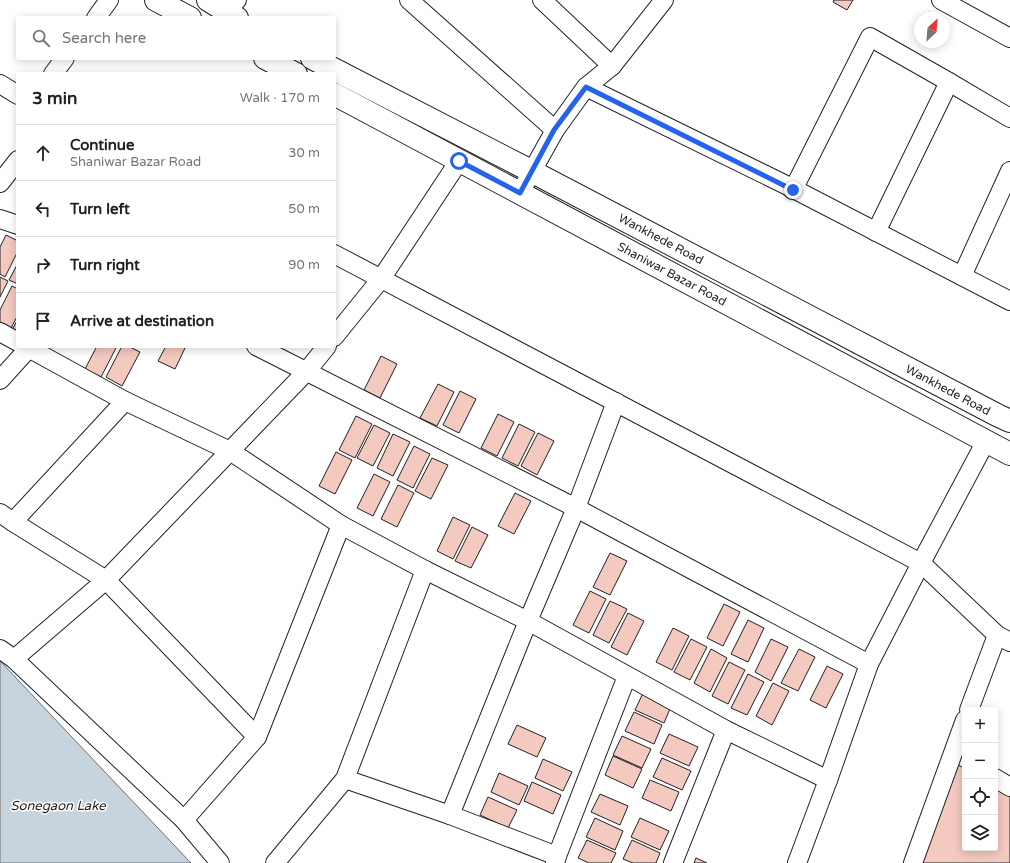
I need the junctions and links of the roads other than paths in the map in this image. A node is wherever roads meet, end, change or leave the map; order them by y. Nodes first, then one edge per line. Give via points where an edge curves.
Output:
1 (109, 0) edge
2 (156, 0) edge
3 (208, 0) edge
4 (409, 0) edge
5 (542, 0) edge
6 (664, 0) edge
7 (941, 0) edge
8 (234, 10) edge
9 (97, 16) edge
10 (186, 16) edge
11 (1010, 38) edge
12 (64, 60) edge
13 (270, 60) edge
14 (316, 60) edge
15 (612, 66) junction
16 (54, 72) edge
17 (292, 72) edge
18 (949, 82) junction
19 (0, 84) edge
20 (586, 87) junction
21 (16, 94) edge
22 (336, 95) edge
23 (1010, 118) edge
24 (554, 130) junction
25 (459, 161) junction
26 (16, 163) edge
27 (531, 171) junction
28 (1010, 171) edge
29 (0, 183) edge
30 (793, 190) junction
31 (520, 193) junction
32 (0, 219) edge
33 (16, 224) edge
34 (876, 232) junction
35 (336, 255) edge
36 (962, 276) junction
37 (381, 279) junction
38 (1010, 301) edge
39 (0, 332) edge
40 (336, 335) edge
41 (16, 341) edge
42 (23, 348) edge
43 (28, 348) edge
44 (260, 348) edge
45 (325, 348) edge
46 (306, 372) junction
47 (0, 380) edge
48 (125, 401) junction
49 (616, 402) junction
50 (1010, 421) edge
51 (986, 441) junction
52 (230, 451) junction
53 (1010, 454) edge
54 (576, 508) junction
55 (6, 518) edge
56 (341, 525) junction
57 (921, 563) junction
58 (425, 570) junction
59 (106, 580) junction
60 (528, 621) junction
61 (1003, 638) edge
62 (7, 654) edge
63 (869, 664) junction
64 (627, 676) junction
65 (970, 707) edge
66 (726, 730) junction
67 (257, 737) junction
68 (962, 739) edge
69 (959, 758) edge
70 (345, 779) junction
71 (997, 779) edge
72 (828, 780) junction
73 (1010, 787) edge
74 (450, 815) junction
75 (184, 820) junction
76 (556, 859) edge
77 (220, 863) edge
78 (275, 863) edge
79 (673, 863) edge
80 (797, 863) edge
81 (913, 863) edge

1 - 9 street
2 - 10 main road
3 - 8 main road
4 - 24 street
5 - 15 street
6 - 15 street
7 - 11 street
12 - 16 street
13 - 17 main road
14 - 27 main road, Wankhede Road
15 - 20 street
18 - 23 street
18 - 30 street via 870,37
18 - 34 street
19 - 21 street
20 - 24 street
20 - 30 street
22 - 25 main road, Shaniwar Bazar Road
24 - 27 street
25 - 31 main road, Shaniwar Bazar Road
25 - 37 street
26 - 29 street
27 - 31 street
27 - 50 main road, Wankhede Road
28 - 36 street
30 - 34 street
31 - 51 main road, Shaniwar Bazar Road
32 - 33 street
34 - 36 street
35 - 37 street
36 - 38 street
37 - 40 street
37 - 49 street
39 - 41 street
42 - 47 street
43 - 48 street
44 - 46 street
45 - 46 street
46 - 52 street
46 - 54 street
48 - 52 street
48 - 55 street
49 - 54 street
49 - 57 street
51 - 53 main road, Shaniwar Bazar Road
51 - 57 street
52 - 56 street
52 - 59 street
54 - 60 street
54 - 63 street
55 - 59 street
56 - 58 street
56 - 67 street
57 - 61 street
57 - 63 street
58 - 60 street
58 - 70 street
59 - 62 street
59 - 67 street
60 - 64 street
60 - 74 street
61 - 65 street
62 - 75 street
63 - 72 street
64 - 66 street
64 - 76 street
66 - 72 street
66 - 79 street
67 - 75 street
68 - 69 street
69 - 81 street
70 - 74 street
70 - 78 street
71 - 73 street
72 - 80 street
74 - 76 street
75 - 77 street

